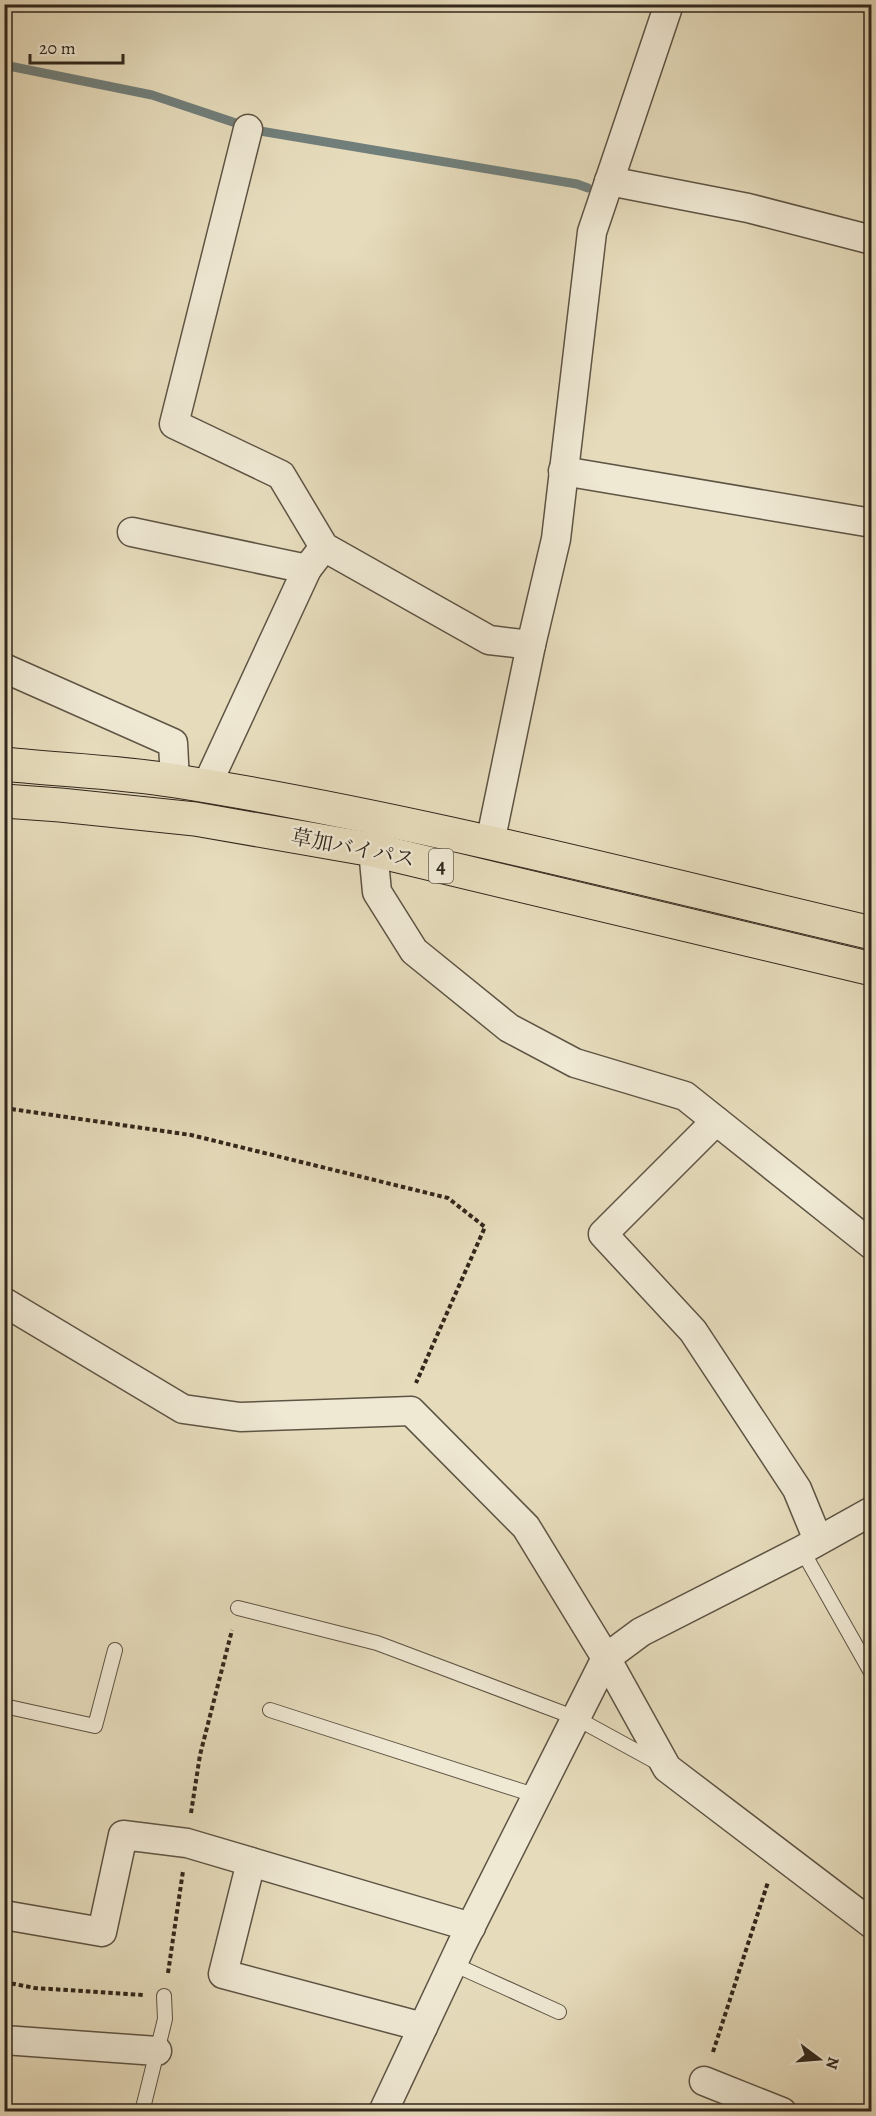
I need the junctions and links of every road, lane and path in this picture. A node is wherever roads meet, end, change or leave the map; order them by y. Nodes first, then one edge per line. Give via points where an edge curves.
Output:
1 (669, 4) edge
2 (248, 129) dead end
3 (609, 181) junction
4 (872, 240) edge
5 (563, 471) junction
6 (872, 523) edge
7 (132, 531) dead end
8 (316, 558) junction
9 (531, 645) junction
10 (4, 668) edge
11 (4, 765) edge
12 (190, 784) junction
13 (4, 801) edge
14 (490, 843) junction
15 (373, 850) junction
16 (872, 933) edge
17 (872, 969) edge
18 (4, 1108) edge
19 (716, 1121) junction
20 (872, 1245) edge
21 (4, 1302) edge
22 (403, 1411) junction
23 (872, 1511) edge
24 (810, 1545) junction
25 (238, 1608) dead end
26 (115, 1650) dead end
27 (606, 1658) junction
28 (872, 1674) edge
29 (4, 1706) edge
30 (270, 1710) dead end
31 (576, 1718) junction
32 (667, 1768) junction
33 (537, 1796) junction
34 (777, 1853) junction
35 (251, 1862) junction
36 (4, 1915) edge
37 (872, 1924) edge
38 (471, 1927) junction
39 (453, 1964) junction
40 (164, 1996) dead end
41 (559, 2012) dead end
42 (423, 2027) junction
43 (5, 2046) edge
44 (157, 2051) junction
45 (704, 2081) joint
46 (142, 2112) edge
47 (383, 2112) edge
48 (782, 2112) edge

1 - 3 street
2 - 8 street via 174,424 281,476
3 - 4 street via 748,208
3 - 5 street via 592,232
5 - 6 street
5 - 9 street via 556,539
7 - 8 street
8 - 9 street via 489,640
8 - 12 street
9 - 14 street
10 - 12 street via 173,743
11 - 12 highway, 草加バイパス / 4
12 - 14 highway, 草加バイパス / 4
13 - 15 highway, 草加バイパス / 4 via 195,819
14 - 16 highway, 草加バイパス / 4
15 - 17 highway, 草加バイパス / 4
15 - 19 street via 377,892 414,951 509,1029 575,1063 685,1096
18 - 22 path via 191,1135 448,1198 484,1227
19 - 20 street
19 - 24 street via 603,1234 693,1331 797,1489
21 - 22 street via 183,1409 240,1417
22 - 27 street via 411,1411 526,1527
23 - 24 street
24 - 27 street via 641,1632
24 - 28 lane
25 - 31 lane via 377,1643
26 - 29 lane via 95,1726
27 - 31 street
27 - 32 street
30 - 33 lane
31 - 32 lane
31 - 33 street
32 - 34 street
33 - 38 street
34 - 37 street
34 - 45 path
35 - 36 street via 187,1843 123,1835 102,1932
35 - 38 street
35 - 42 street via 223,1974
38 - 39 street
39 - 41 lane
39 - 42 street
40 - 44 lane via 165,2019
42 - 47 street
43 - 44 street
44 - 46 lane
45 - 48 street

